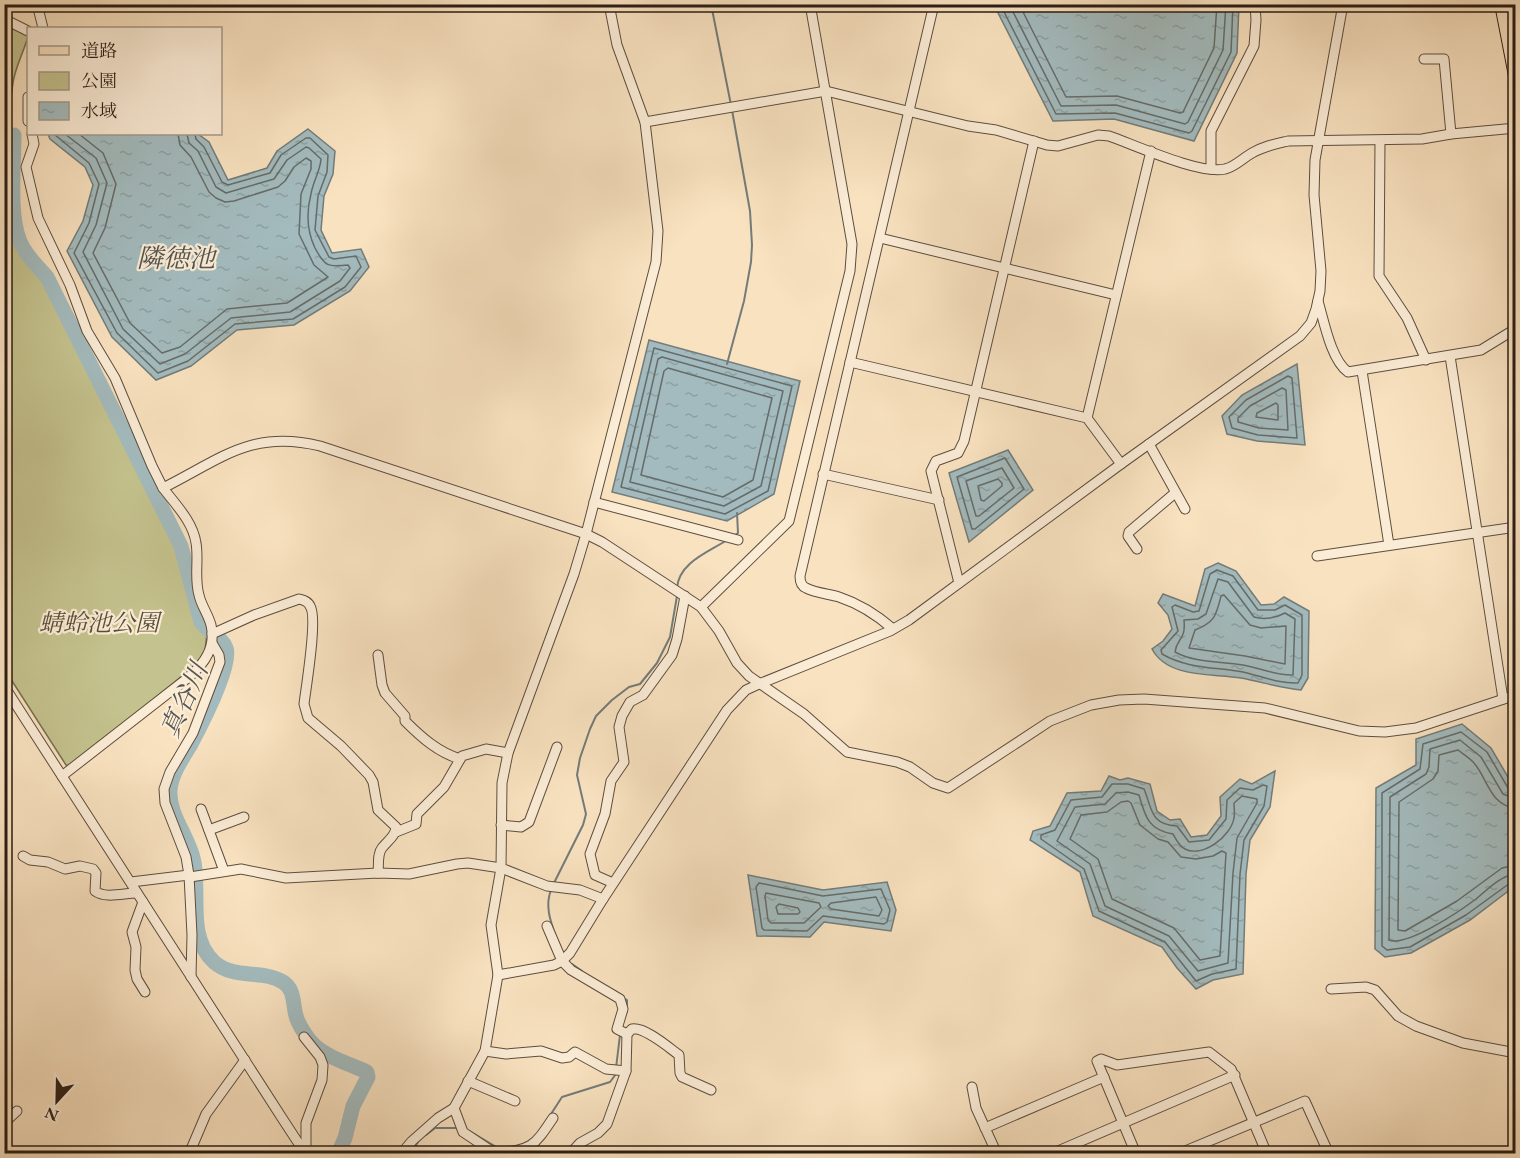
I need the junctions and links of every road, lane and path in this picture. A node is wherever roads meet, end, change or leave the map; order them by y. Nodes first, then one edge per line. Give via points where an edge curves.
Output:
1 (40, 4) edge
2 (609, 4) edge
3 (810, 4) edge
4 (934, 4) edge
5 (1255, 4) edge
6 (1343, 4) edge
7 (1501, 4) edge
8 (4, 19) edge
9 (43, 27) edge
10 (27, 30) edge
11 (1424, 59) dead end
12 (1515, 81) edge
13 (826, 91) junction
14 (910, 112) junction
15 (645, 122) junction
16 (1515, 128) edge
17 (1451, 134) junction
18 (32, 135) edge
19 (1034, 141) junction
20 (1318, 141) junction
21 (1380, 141) junction
22 (1151, 151) junction
23 (1211, 169) junction
24 (880, 238) junction
25 (1005, 268) junction
26 (1116, 295) junction
27 (1318, 301) junction
28 (1515, 332) edge
29 (1450, 356) junction
30 (1426, 360) junction
31 (850, 362) junction
32 (1362, 370) junction
33 (975, 393) junction
34 (1087, 418) junction
35 (1149, 444) junction
36 (1121, 464) junction
37 (823, 474) junction
38 (163, 488) junction
39 (1175, 493) junction
40 (939, 500) junction
41 (594, 502) junction
42 (1185, 509) dead end
43 (1515, 527) edge
44 (1476, 532) junction
45 (586, 534) junction
46 (738, 540) dead end
47 (1389, 545) junction
48 (1137, 549) dead end
49 (1317, 556) dead end
50 (959, 583) junction
51 (686, 596) junction
52 (701, 607) junction
53 (893, 629) junction
54 (212, 639) junction
55 (378, 655) dead end
56 (759, 684) junction
57 (4, 686) edge
58 (1515, 695) edge
59 (1503, 699) junction
60 (557, 747) dead end
61 (508, 753) junction
62 (460, 759) junction
63 (62, 776) junction
64 (201, 809) dead end
65 (244, 816) dead end
66 (501, 825) junction
67 (209, 830) junction
68 (396, 832) junction
69 (23, 856) dead end
70 (501, 868) junction
71 (224, 871) junction
72 (378, 873) junction
73 (190, 876) junction
74 (131, 882) junction
75 (613, 883) junction
76 (137, 893) junction
77 (603, 899) junction
78 (143, 902) junction
79 (547, 926) dead end
80 (562, 961) junction
81 (498, 975) junction
82 (191, 977) junction
83 (1331, 989) dead end
84 (145, 992) dead end
85 (627, 1034) junction
86 (304, 1037) dead end
87 (485, 1050) junction
88 (1515, 1053) edge
89 (245, 1060) junction
90 (626, 1071) junction
91 (1235, 1075) junction
92 (1104, 1077) junction
93 (468, 1081) junction
94 (972, 1088) dead end
95 (711, 1090) dead end
96 (515, 1101) dead end
97 (454, 1108) junction
98 (17, 1111) dead end
99 (553, 1118) dead end
100 (1253, 1121) junction
101 (4, 1123) edge
102 (1123, 1123) junction
103 (985, 1128) junction
104 (307, 1152) edge
105 (496, 1153) edge
106 (189, 1154) edge
107 (401, 1154) edge
108 (570, 1154) edge
109 (997, 1154) edge
110 (1051, 1154) edge
111 (1136, 1154) edge
112 (1178, 1154) edge
113 (1267, 1154) edge
114 (1329, 1154) edge

1 - 9 street
2 - 15 street via 617,45
3 - 13 street
4 - 14 street
5 - 23 street via 1254,46 1211,131
6 - 20 street
7 - 12 main road
8 - 10 street
11 - 17 street via 1444,58
13 - 14 street
13 - 15 street
13 - 52 street via 853,256 839,316 789,521
14 - 19 street
14 - 24 street
15 - 41 street via 658,245 656,262
16 - 17 street
17 - 21 street
18 - 38 street via 26,166 38,218 87,332 115,378
19 - 22 street via 1058,146 1109,136
19 - 25 street
20 - 21 street
20 - 23 street via 1268,145 1233,166
20 - 27 street via 1314,195 1320,271
21 - 30 street via 1379,276 1407,318
22 - 23 street
22 - 26 street
24 - 25 street
24 - 31 street
25 - 26 street
25 - 33 street
26 - 34 street
27 - 32 street via 1343,368 1348,372
27 - 35 street via 1311,323 1300,336
28 - 29 street via 1481,351
29 - 30 street
29 - 44 street
30 - 32 street
31 - 33 street
31 - 37 street
32 - 47 street
33 - 34 street
33 - 40 street via 961,449 936,461 932,471
34 - 36 street
35 - 36 street
35 - 39 street
36 - 50 street
37 - 40 street
37 - 53 street via 800,581 806,588 861,606
38 - 45 street via 238,448 284,440 305,442
38 - 54 street via 184,516 196,543 198,593
39 - 42 street
39 - 48 street via 1129,532
40 - 50 street
41 - 45 street
41 - 46 street
43 - 44 street
44 - 47 street
44 - 59 street
45 - 51 street
45 - 61 street
47 - 49 street
50 - 53 street
51 - 52 street
51 - 75 street via 672,655 643,695 630,702 619,727 624,762 611,780 605,814 590,854 596,875
52 - 56 street via 737,663
53 - 56 street
54 - 63 street via 208,657 201,666
54 - 68 street via 254,615 298,599 310,605 313,628 305,711 369,775 378,810 396,827
54 - 73 street via 220,662 193,733 164,789
55 - 62 street via 385,693 405,721 436,748
56 - 59 street via 804,714 847,752 897,762 948,788 1050,721 1091,705 1119,700 1265,708 1359,731 1385,732 1416,728
56 - 75 street via 746,690 727,710
57 - 63 street
58 - 59 street
60 - 66 street via 529,822 521,827
61 - 62 street via 486,749
61 - 66 street via 502,783
62 - 68 street via 444,787 417,814 416,824
63 - 74 street
64 - 67 street
65 - 67 street
66 - 70 street
67 - 71 street
68 - 72 street via 379,854
69 - 76 street via 65,869 88,866 96,873 95,891 99,894
70 - 72 street via 468,863 410,874
70 - 77 street via 547,886 580,890
70 - 81 street via 491,925
71 - 72 street via 241,868 285,878
71 - 73 street
73 - 74 street
73 - 82 street
74 - 76 street
75 - 77 street
76 - 78 street
77 - 80 street
78 - 82 street
78 - 84 street via 132,932 135,970
79 - 80 street
80 - 81 street
80 - 85 street via 620,999 623,1010 617,1029
81 - 87 street
82 - 89 street
83 - 88 street via 1375,990 1398,1016 1416,1026 1463,1043
85 - 90 street
85 - 95 street via 637,1028 671,1049 679,1055 682,1077
86 - 104 street via 323,1065 322,1080 306,1123
87 - 90 street via 506,1054 541,1051 562,1058 575,1052 606,1069
87 - 93 street
89 - 104 street
89 - 106 street via 206,1114
90 - 108 street via 607,1124
91 - 92 street via 1209,1052 1117,1065 1101,1059 1096,1061
91 - 100 street
91 - 102 street
92 - 102 street
92 - 103 street
93 - 96 street
93 - 97 street
94 - 103 street
97 - 105 street via 463,1132
97 - 107 street
98 - 101 street
99 - 105 street via 531,1147
100 - 112 street
100 - 113 street
100 - 114 street via 1305,1101
102 - 110 street
102 - 111 street
103 - 109 street

